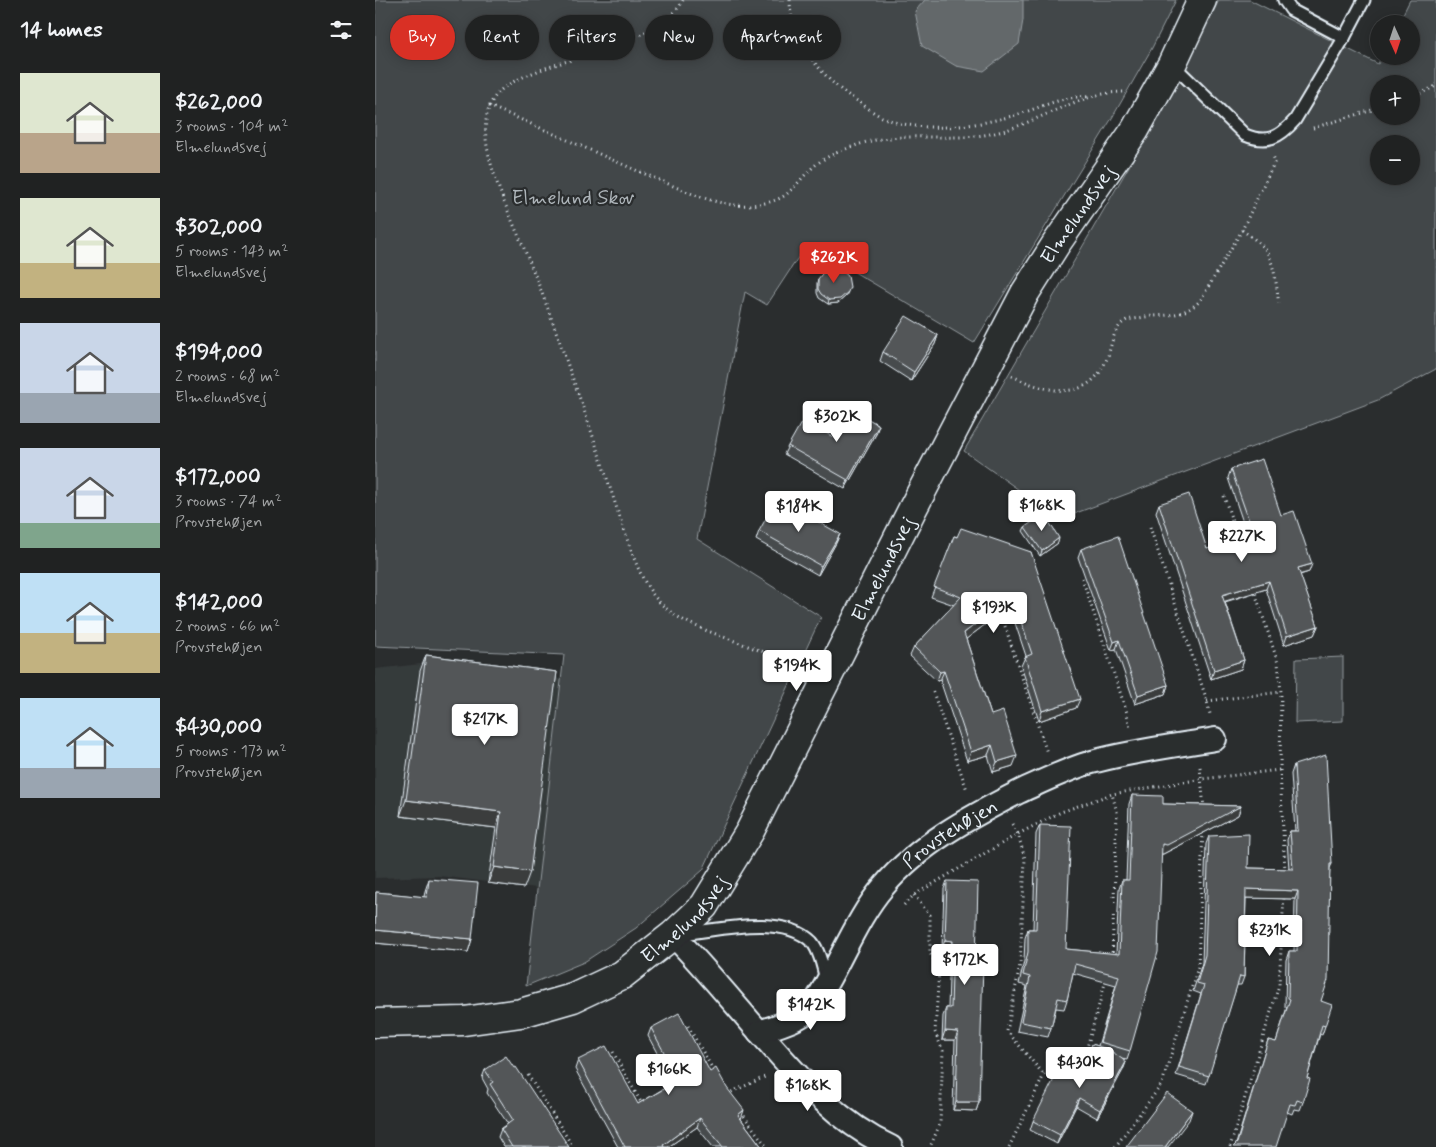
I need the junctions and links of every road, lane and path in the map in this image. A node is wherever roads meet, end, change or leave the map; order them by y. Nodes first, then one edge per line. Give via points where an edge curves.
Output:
1 (683, 0) edge
2 (790, 0) edge
3 (1202, 0) edge
4 (1284, 0) edge
5 (1364, 0) edge
6 (1345, 38) junction
7 (1172, 64) junction
8 (1436, 86) edge
9 (1157, 92) junction
10 (1420, 94) edge
11 (1089, 97) junction
12 (489, 106) junction
13 (1370, 111) edge
14 (1310, 128) dead end
15 (1269, 139) junction
16 (1243, 230) junction
17 (1279, 306) dead end
18 (986, 364) junction
19 (1224, 496) dead end
20 (1150, 527) dead end
21 (1242, 551) edge
22 (1082, 578) dead end
23 (1254, 588) edge
24 (1005, 626) dead end
25 (826, 683) junction
26 (933, 692) dead end
27 (1281, 692) junction
28 (1207, 701) junction
29 (1206, 740) junction
30 (1134, 752) junction
31 (1280, 770) junction
32 (1055, 775) junction
33 (1202, 780) junction
34 (1112, 794) junction
35 (990, 807) junction
36 (1204, 813) edge
37 (1203, 822) edge
38 (1018, 834) junction
39 (1284, 876) edge
40 (1284, 886) edge
41 (914, 894) junction
42 (901, 908) dead end
43 (673, 936) junction
44 (1111, 963) edge
45 (1109, 972) edge
46 (827, 983) junction
47 (375, 1023) edge
48 (688, 1026) edge
49 (759, 1032) junction
50 (613, 1052) dead end
51 (786, 1063) junction
52 (529, 1075) dead end
53 (1044, 1076) junction
54 (717, 1077) edge
55 (727, 1093) junction
56 (719, 1097) edge
57 (733, 1101) edge
58 (739, 1109) edge
59 (645, 1112) edge
60 (573, 1147) edge
61 (767, 1147) edge
62 (891, 1147) edge
63 (930, 1147) edge
64 (1009, 1147) edge
65 (1115, 1147) edge
66 (1230, 1147) edge

1 - 12 path via 668,19 650,30 509,83 496,94
2 - 11 path via 797,35 817,67 839,90 881,117 923,126 969,126 1075,96
3 - 7 street, Elmelundsvej
4 - 6 lane via 1291,10
5 - 6 lane
6 - 15 lane via 1295,120 1286,131
7 - 9 street, Elmelundsvej
7 - 15 lane via 1245,135
8 - 10 path
9 - 11 path via 1116,92
9 - 18 street, Elmelundsvej via 1025,293
11 - 12 path via 1010,129 984,135 915,137 863,143 819,162 788,193 775,200 751,205 734,205 692,194
12 - 25 path via 485,131 493,171 559,338 639,570 653,594 664,607 688,624 796,664
13 - 14 path
15 - 16 path via 1275,162
16 - 17 path via 1266,250 1275,275
16 - 18 path via 1200,302 1189,311 1169,316 1127,320 1118,328 1096,379 1082,388 1063,391 1043,388
18 - 25 street, Elmelundsvej
19 - 21 path
20 - 28 path
22 - 30 path via 1127,713
23 - 27 path via 1278,663
24 - 32 path
25 - 43 street, Elmelundsvej via 750,830 704,906
26 - 35 path via 967,791
27 - 28 path
27 - 31 path
28 - 29 path
29 - 30 street, Provstehøjen
29 - 33 path
30 - 32 street, Provstehøjen
31 - 33 path
31 - 39 path
32 - 35 street, Provstehøjen
33 - 34 path
33 - 36 path
34 - 38 path via 1061,812
34 - 44 path via 1117,812
35 - 38 path
35 - 46 street, Provstehøjen via 911,857 883,887
37 - 65 path via 1198,967 1163,1084
38 - 41 path
38 - 53 path via 1025,859 1020,965 1007,1031
40 - 66 path via 1279,985
41 - 42 path
41 - 63 path via 929,915 930,953 939,970 935,1032 943,1051 940,1124
43 - 46 lane via 760,926 791,929 812,943
43 - 47 street, Elmelundsvej via 622,975 573,998 521,1013 464,1021
43 - 49 street
45 - 53 path via 1086,1051
46 - 49 street, Provstehøjen via 809,1010 791,1021
48 - 54 path
49 - 51 street
50 - 59 path
51 - 55 path via 762,1079
51 - 62 street via 837,1113 871,1138
52 - 60 path
53 - 64 path
55 - 56 path
55 - 57 path
58 - 61 path

